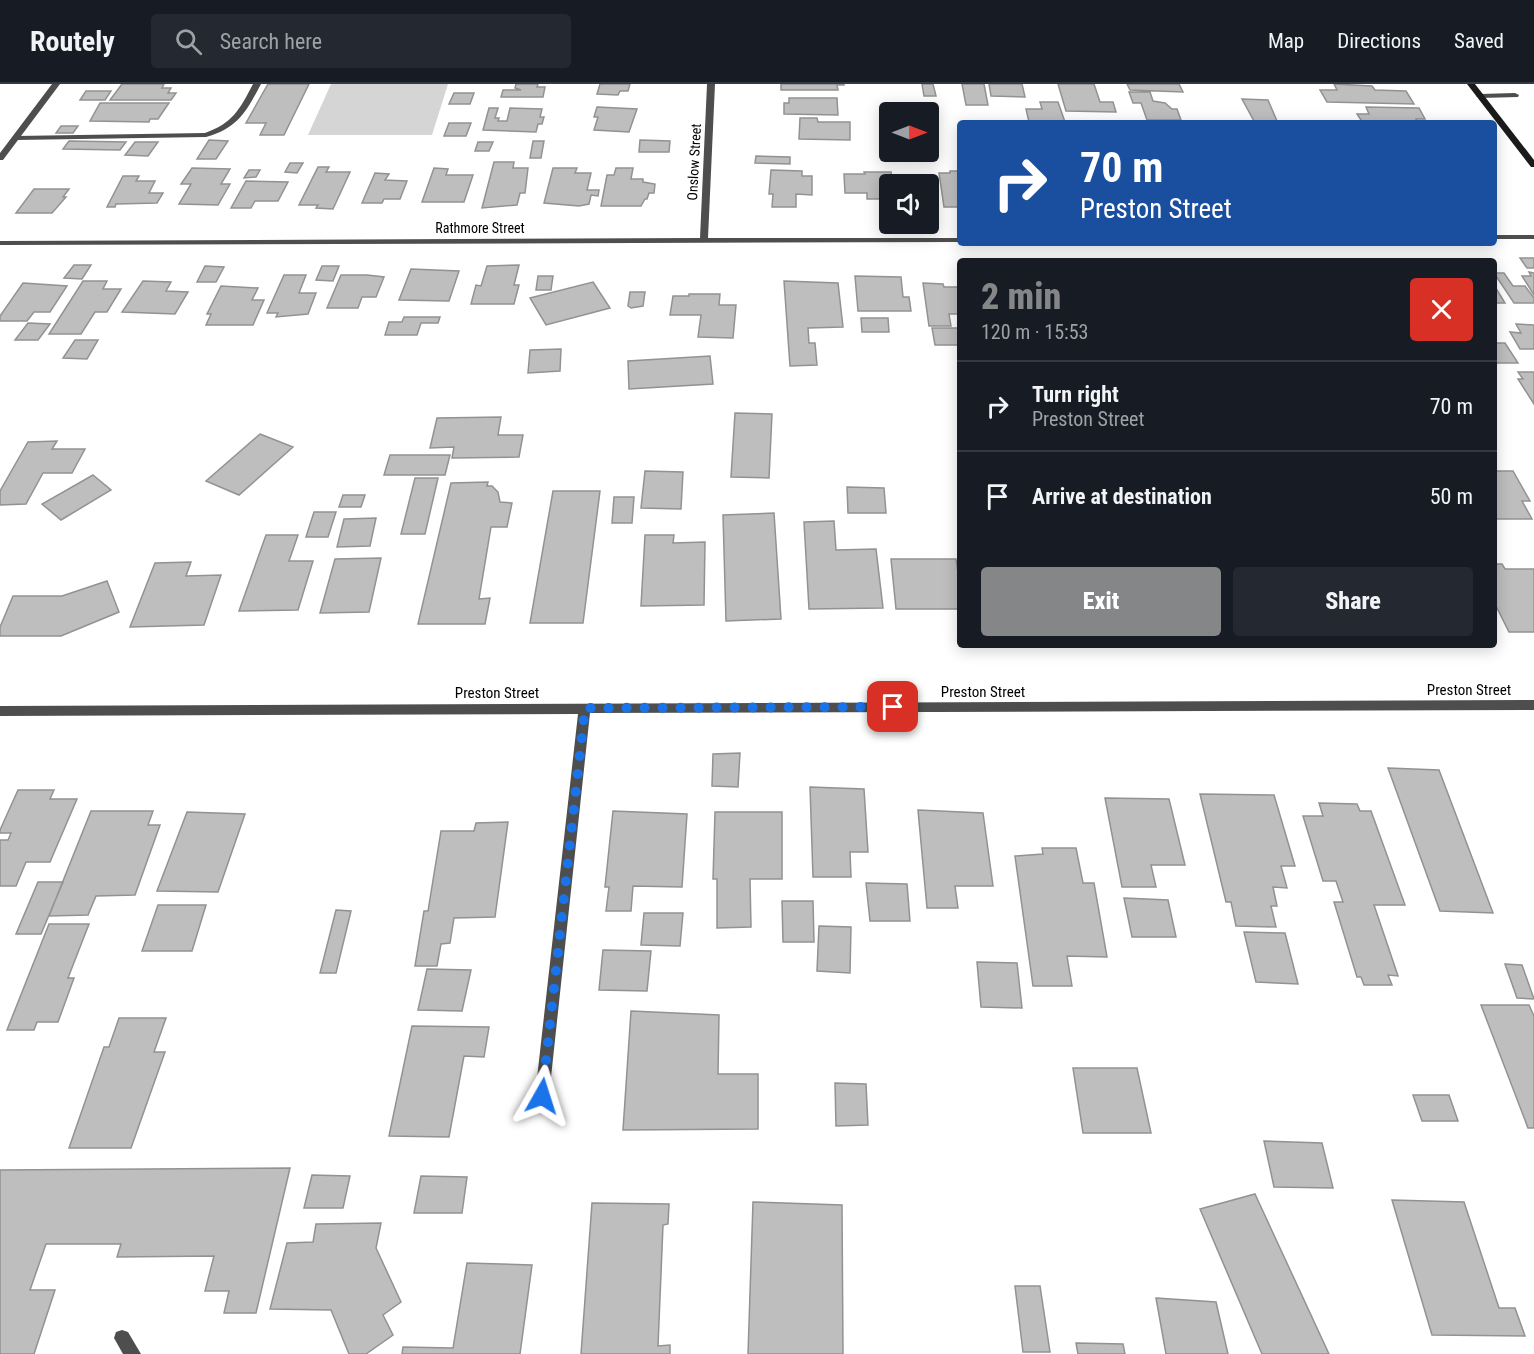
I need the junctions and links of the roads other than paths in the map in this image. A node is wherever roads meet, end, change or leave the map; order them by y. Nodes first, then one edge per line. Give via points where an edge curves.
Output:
1 (56, 84) edge
2 (257, 84) edge
3 (711, 84) edge
4 (1471, 84) edge
5 (1515, 95) dead end
6 (1480, 96) junction
7 (16, 138) junction
8 (1530, 155) edge
9 (0, 158) edge
10 (1534, 165) edge
11 (1497, 237) edge
12 (1534, 237) edge
13 (957, 240) edge
14 (704, 241) junction
15 (0, 243) edge
16 (1534, 705) edge
17 (585, 708) junction
18 (0, 711) edge
19 (542, 1096) dead end
20 (122, 1338) dead end
21 (134, 1354) edge

1 - 7 street
2 - 7 street via 238,119 206,135
3 - 14 street, Onslow Street
4 - 6 main road
5 - 6 street
6 - 8 main road
7 - 9 street
8 - 10 main road
11 - 12 street
13 - 14 street, Rathmore Street
14 - 15 street, Rathmore Street
16 - 17 street, Preston Street
17 - 18 street, Preston Street
17 - 19 street
20 - 21 street

